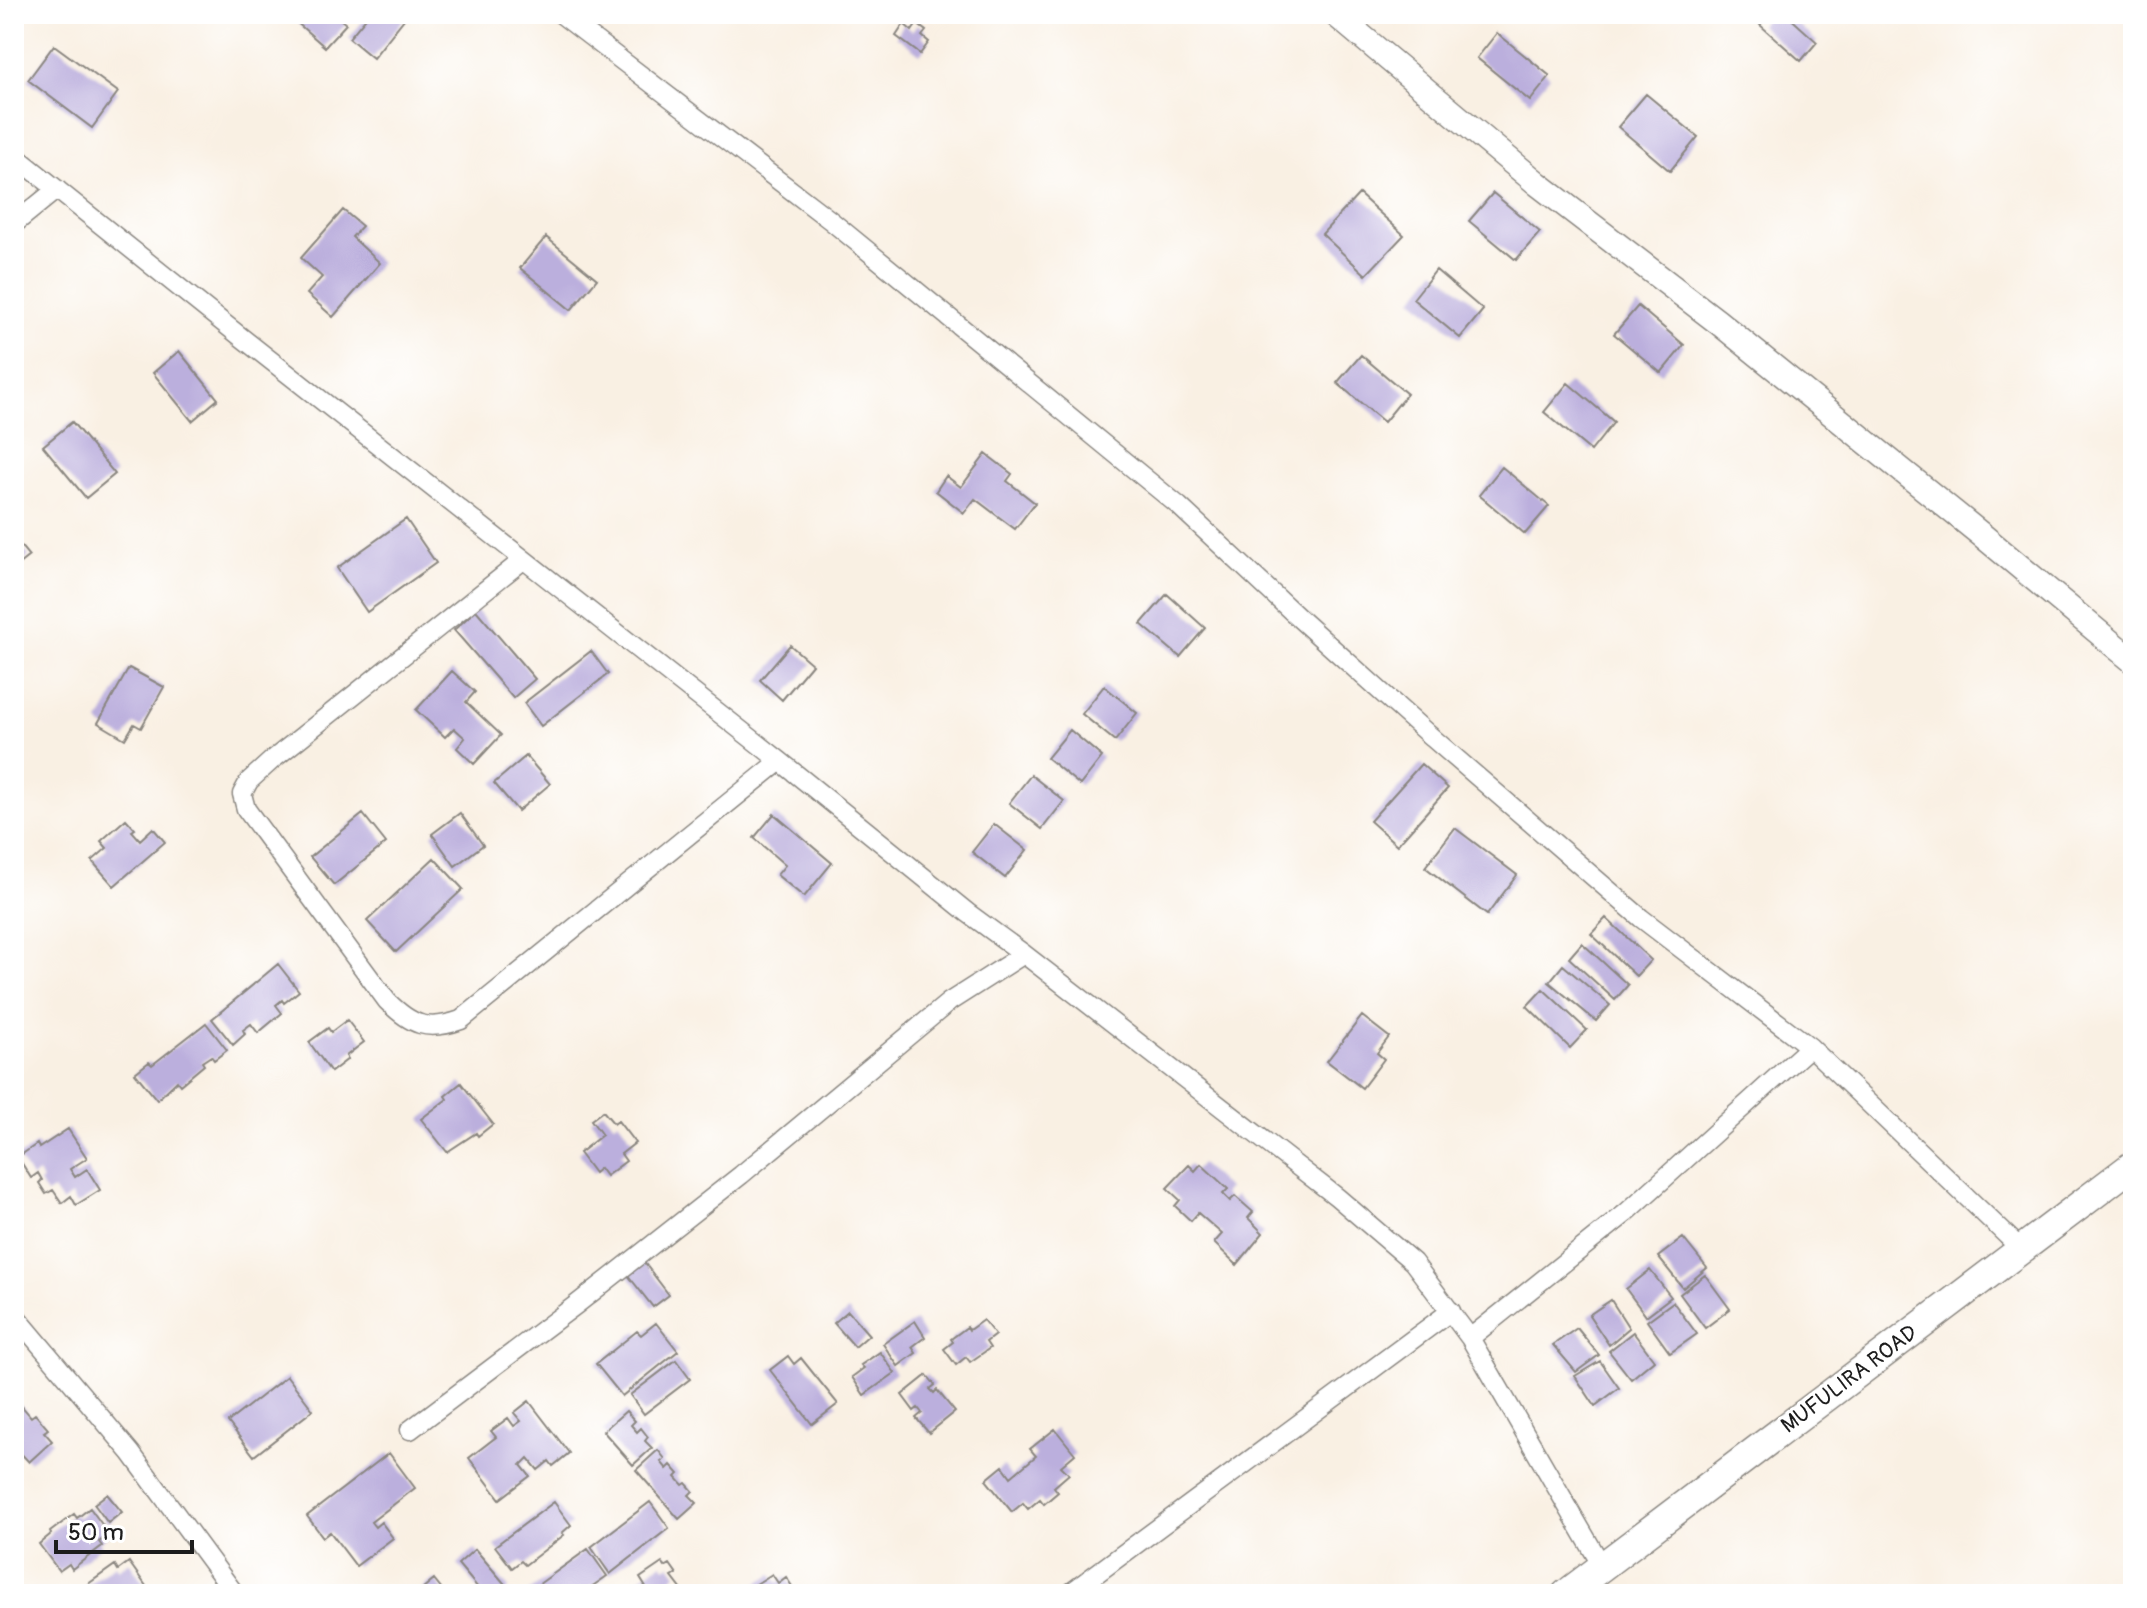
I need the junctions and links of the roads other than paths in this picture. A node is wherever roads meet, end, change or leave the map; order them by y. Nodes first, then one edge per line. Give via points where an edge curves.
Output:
1 (1335, 14) edge
2 (570, 16) edge
3 (14, 155) edge
4 (57, 189) junction
5 (14, 224) edge
6 (523, 560) junction
7 (2133, 661) edge
8 (780, 761) junction
9 (1024, 954) junction
10 (1810, 1047) junction
11 (2133, 1165) edge
12 (2021, 1249) junction
13 (1451, 1311) junction
14 (14, 1314) edge
15 (1470, 1338) junction
16 (410, 1430) dead end
17 (1602, 1566) junction
18 (235, 1594) edge
19 (1069, 1594) edge
20 (1566, 1594) edge

1 - 7 street via 1538,184 1718,322
2 - 10 street via 876,257 1179,506 1428,734 1641,918
3 - 4 street
4 - 5 street
4 - 6 street
6 - 8 street
6 - 8 street via 271,761 242,794 246,809 401,1016 442,1027 461,1020
8 - 9 street
9 - 13 street via 1337,1197 1413,1262
9 - 16 street via 949,1002 741,1175
10 - 12 street
10 - 15 street via 1626,1213
11 - 12 main road, MUFULIRA ROAD
12 - 17 main road, MUFULIRA ROAD
13 - 15 street
13 - 19 street
14 - 18 street via 131,1453
15 - 17 street
17 - 20 main road, MUFULIRA ROAD

